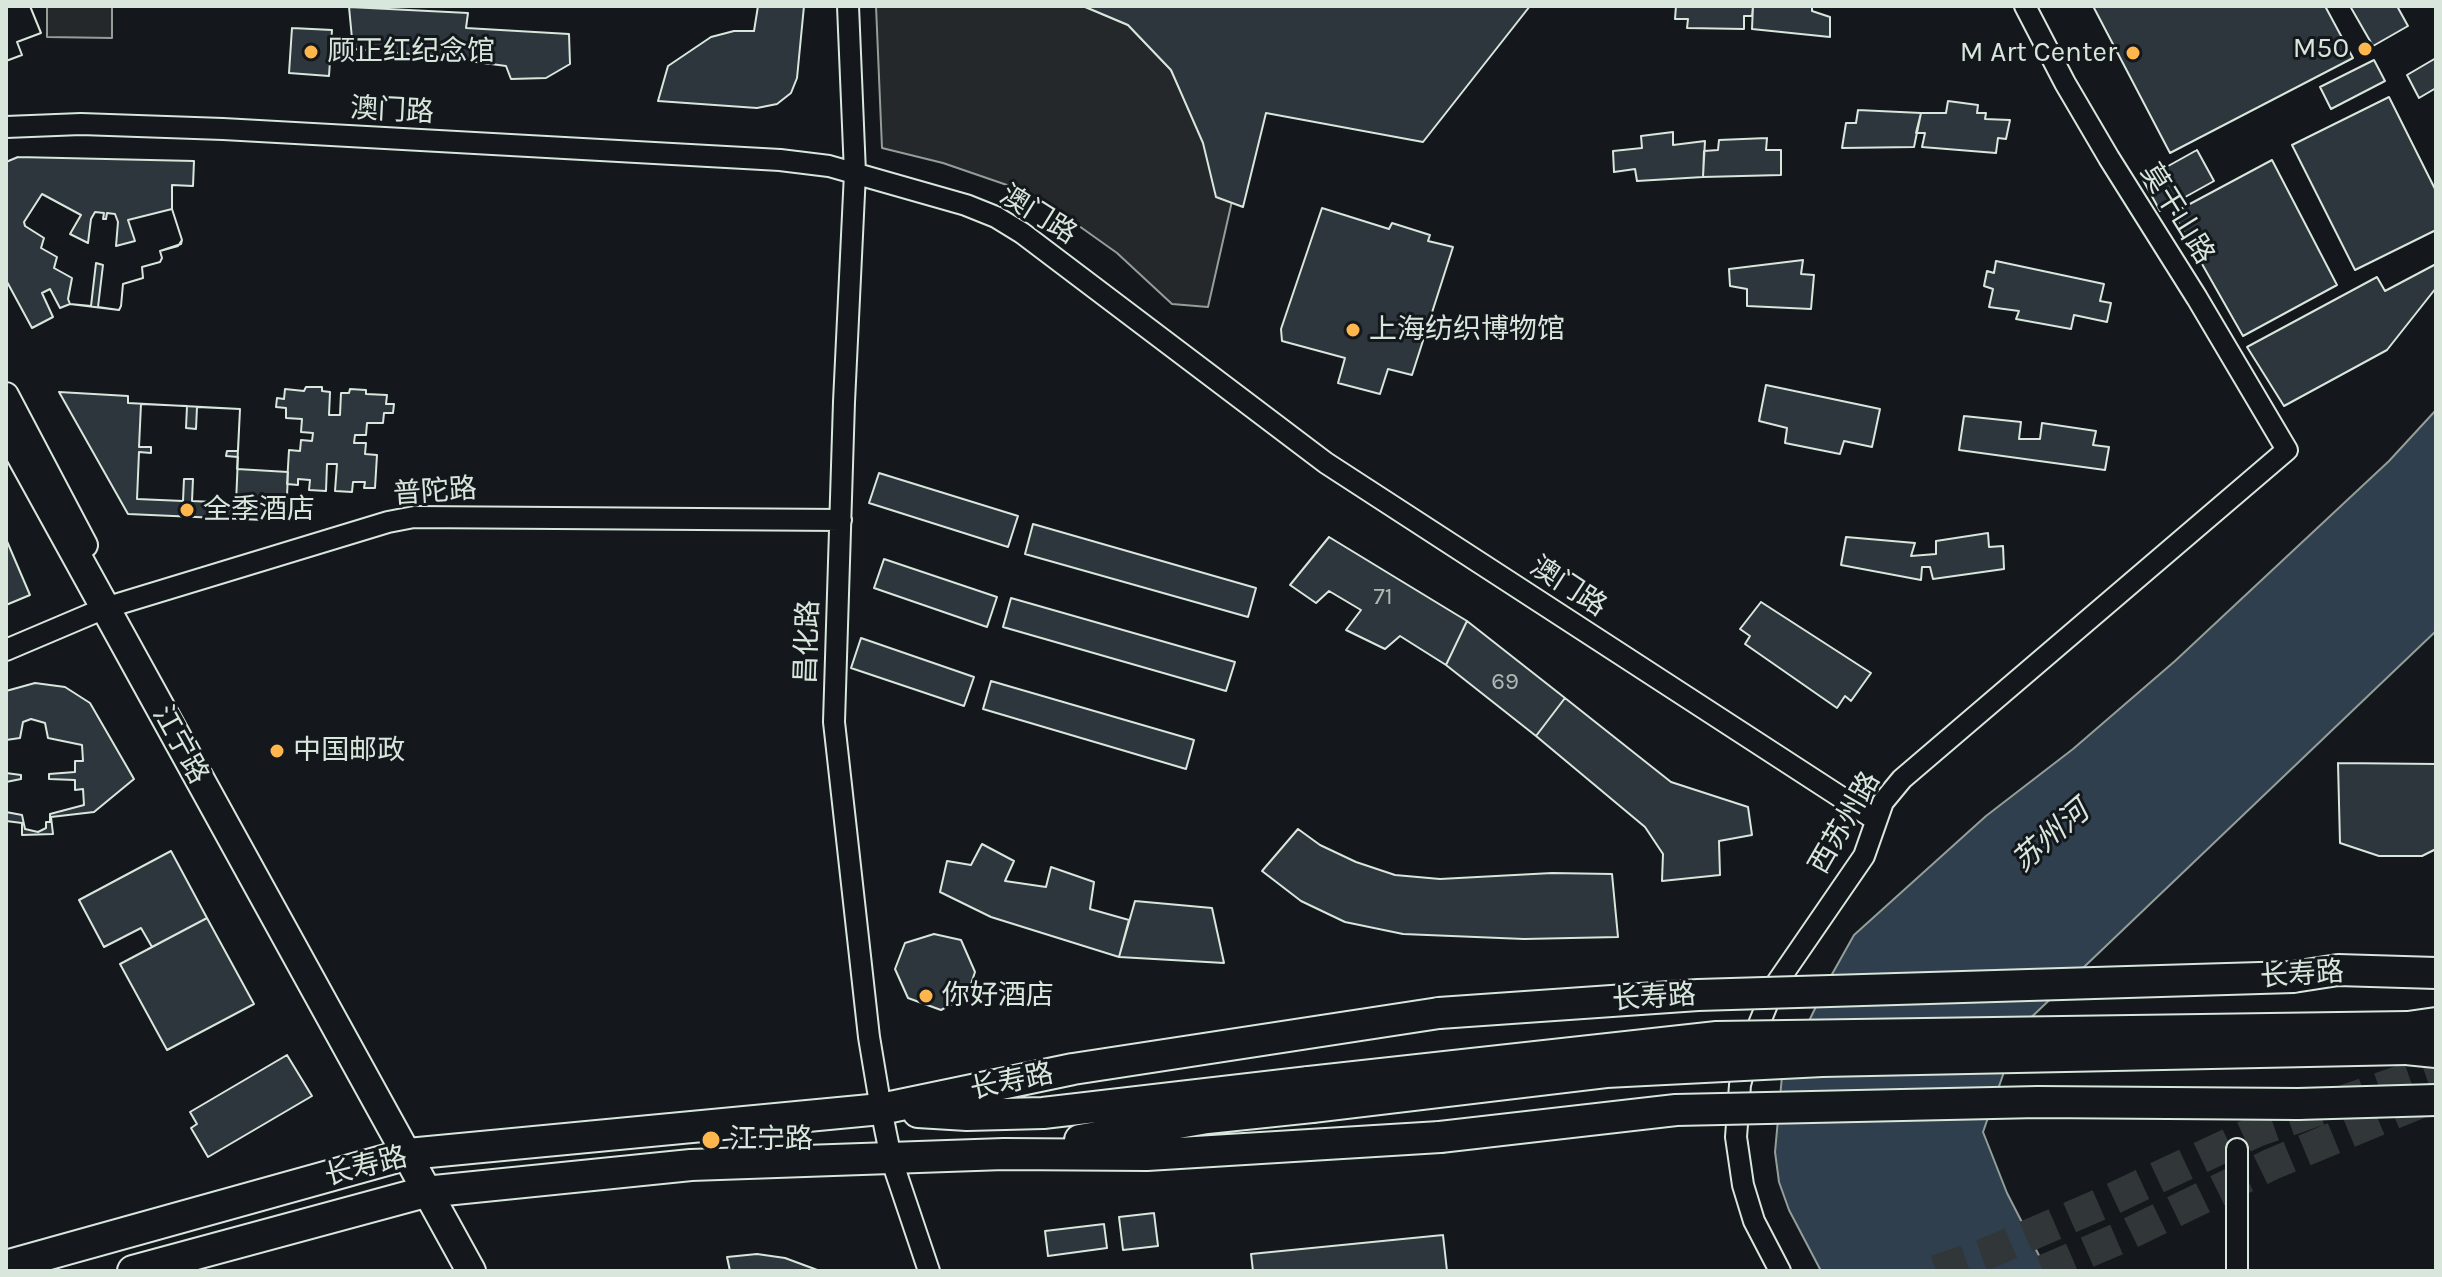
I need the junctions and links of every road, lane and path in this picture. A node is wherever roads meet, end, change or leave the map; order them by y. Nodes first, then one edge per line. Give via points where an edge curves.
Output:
1 (848, 6) edge
2 (2025, 6) edge
3 (6, 127) edge
4 (855, 173) junction
5 (6, 395) edge
6 (6, 428) edge
7 (2287, 450) joint
8 (841, 520) junction
9 (105, 608) junction
10 (6, 650) edge
11 (1876, 820) junction
12 (2436, 973) edge
13 (2417, 1033) edge
14 (2436, 1052) edge
15 (1310, 1094) junction
16 (2436, 1100) edge
17 (881, 1109) junction
18 (2237, 1149) dead end
19 (408, 1154) junction
20 (1004, 1154) junction
21 (891, 1158) junction
22 (425, 1192) junction
23 (6, 1266) edge
24 (133, 1271) edge
25 (471, 1271) edge
26 (929, 1271) edge
27 (1780, 1271) edge
28 (2237, 1271) edge

1 - 4 street, 昌化路
2 - 7 street, 莫干山路 via 2102,146
3 - 4 street, 澳门路 via 239,130 780,160
4 - 8 street, 昌化路
4 - 11 street, 澳门路 via 966,205 1022,233 1326,463
5 - 9 street via 83,540
6 - 9 main road, 江宁路
7 - 11 street, 西苏州路 via 1902,779
8 - 9 street, 普陀路 via 414,517
8 - 17 street, 昌化路 via 834,722
9 - 10 street, 普陀路
9 - 19 main road, 江宁路
11 - 27 street, 西苏州路 via 1857,867 1774,987 1740,1085 1736,1137 1743,1185 1754,1221
12 - 17 main road, 长寿路, bridge via 2338,970 2293,977 1698,995 1439,1013 1073,1069
13 - 14 main road, 长寿路
13 - 15 main road, 长寿路, bridge via 1606,1072
15 - 17 main road, 长寿路 via 1043,1113
15 - 20 main road, 长寿路
16 - 20 main road, 长寿路, bridge via 1676,1110 1440,1137 1147,1155
17 - 19 main road, 长寿路
17 - 21 street, 昌化路
18 - 28 street
19 - 22 main road, 江宁路
19 - 23 main road, 长寿路
20 - 21 main road, 长寿路
21 - 22 main road, 长寿路 via 691,1165
21 - 26 street, 昌化路
22 - 24 main road, 长寿路
22 - 25 main road, 江宁路

